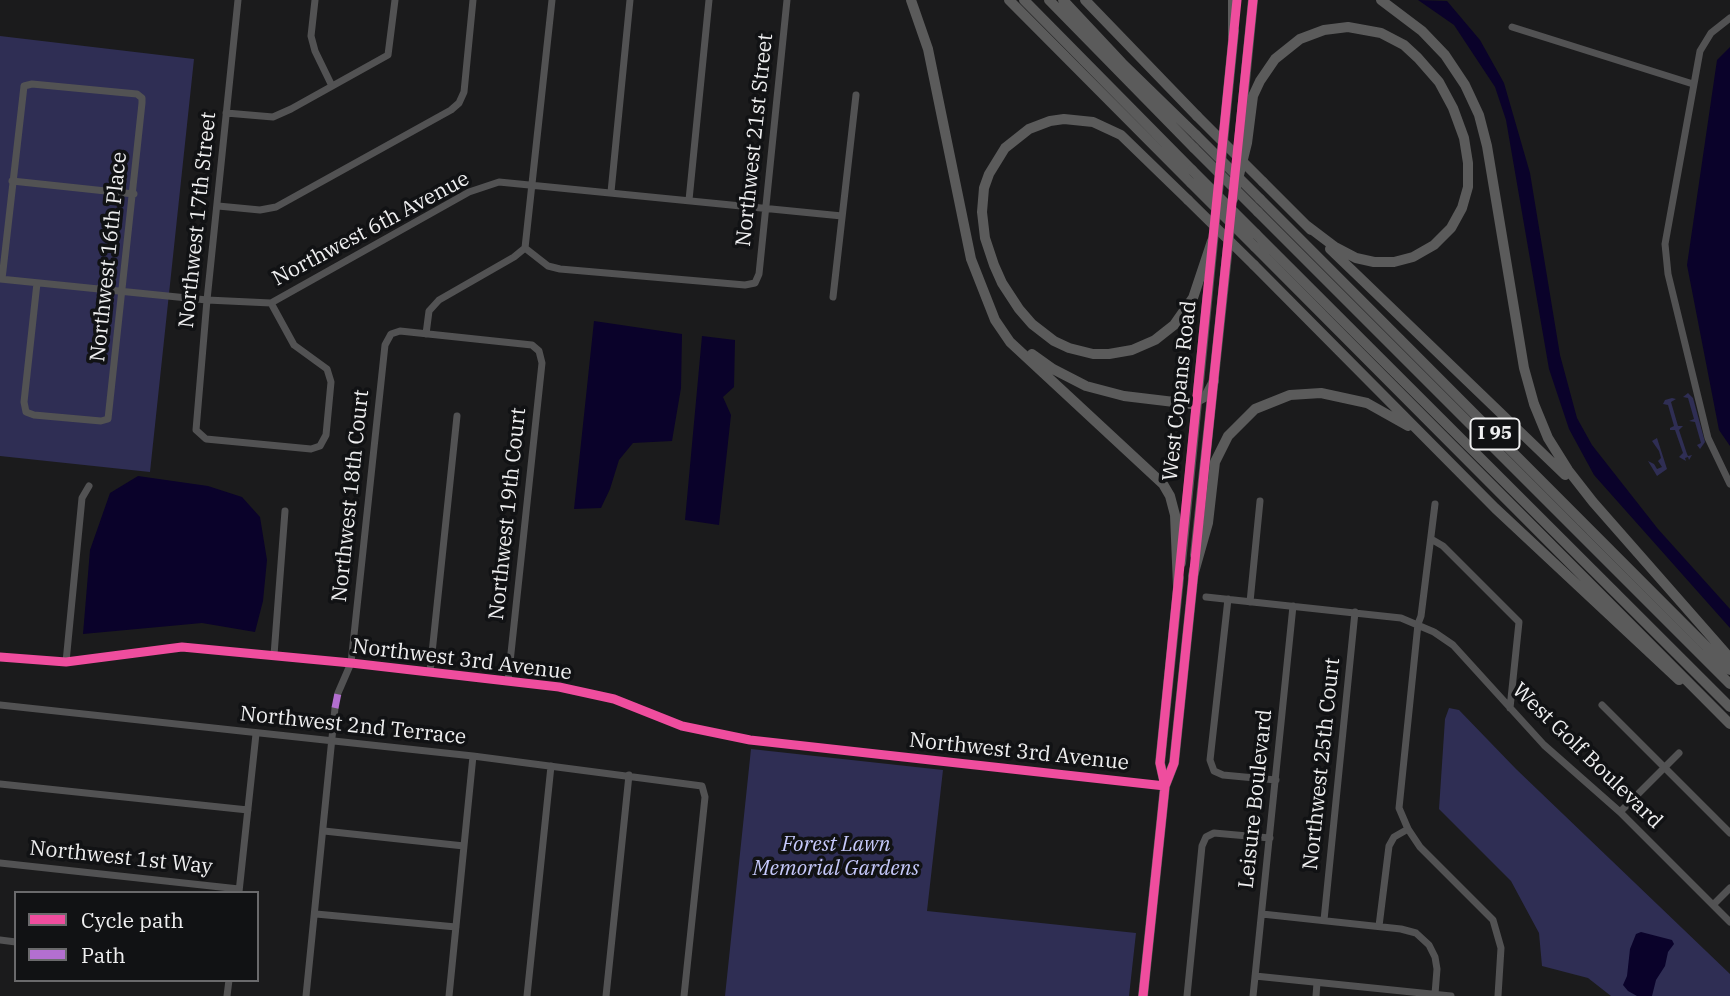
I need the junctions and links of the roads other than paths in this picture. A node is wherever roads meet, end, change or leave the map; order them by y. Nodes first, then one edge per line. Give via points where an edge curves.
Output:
1 (237, 0) edge
2 (315, 0) edge
3 (395, 0) edge
4 (473, 0) edge
5 (552, 0) edge
6 (630, 0) edge
7 (709, 0) edge
8 (787, 0) edge
9 (911, 0) edge
10 (1009, 0) edge
11 (1024, 0) edge
12 (1049, 0) edge
13 (1062, 0) edge
14 (1087, 0) edge
15 (1235, 0) edge
16 (1253, 0) edge
17 (1381, 0) edge
18 (1730, 18) edge
19 (1513, 27) dead end
20 (1233, 37) joint
21 (1693, 84) junction
22 (332, 86) junction
23 (856, 95) dead end
24 (226, 113) junction
25 (12, 181) junction
26 (533, 185) junction
27 (611, 192) junction
28 (134, 194) junction
29 (689, 200) junction
30 (1233, 200) junction
31 (218, 206) junction
32 (766, 208) junction
33 (842, 216) junction
34 (1306, 225) junction
35 (1212, 241) junction
36 (525, 248) junction
37 (1, 279) edge
38 (37, 284) junction
39 (123, 292) junction
40 (985, 295) junction
41 (833, 297) dead end
42 (206, 300) junction
43 (271, 303) junction
44 (426, 334) junction
45 (1214, 381) junction
46 (1196, 402) junction
47 (457, 416) dead end
48 (1456, 469) junction
49 (1730, 484) edge
50 (89, 486) dead end
51 (1260, 501) dead end
52 (1593, 502) junction
53 (1435, 504) dead end
54 (285, 511) dead end
55 (1431, 539) junction
56 (1193, 576) junction
57 (1178, 586) junction
58 (1206, 597) dead end
59 (1228, 599) junction
60 (1250, 602) junction
61 (1293, 606) junction
62 (1355, 612) junction
63 (1418, 624) junction
64 (274, 655) junction
65 (0, 657) edge
66 (1730, 658) edge
67 (66, 662) junction
68 (351, 663) junction
69 (1730, 670) edge
70 (430, 672) junction
71 (508, 681) junction
72 (1730, 684) edge
73 (338, 692) dead end
74 (0, 705) edge
75 (1602, 705) dead end
76 (1730, 707) edge
77 (335, 708) dead end
78 (1510, 708) junction
79 (1714, 708) junction
80 (1730, 724) edge
81 (256, 734) junction
82 (332, 741) junction
83 (1679, 753) dead end
84 (473, 756) junction
85 (551, 766) junction
86 (1664, 767) junction
87 (629, 775) junction
88 (1276, 780) junction
89 (0, 784) edge
90 (1165, 786) junction
91 (248, 810) junction
92 (1620, 812) junction
93 (1408, 830) junction
94 (324, 831) junction
95 (1730, 833) edge
96 (1270, 838) junction
97 (464, 846) junction
98 (0, 863) edge
99 (1730, 888) edge
100 (239, 891) edge
101 (1713, 905) junction
102 (316, 914) junction
103 (1262, 914) junction
104 (1324, 920) junction
105 (1730, 922) edge
106 (1379, 926) junction
107 (456, 928) junction
108 (1255, 976) junction
109 (1317, 983) junction
110 (1435, 995) edge
111 (306, 996) edge
112 (449, 996) edge
113 (527, 996) edge
114 (606, 996) edge
115 (684, 996) edge
116 (1143, 996) edge
117 (1187, 996) edge
118 (1253, 996) edge
119 (1316, 996) edge
120 (1451, 996) edge
121 (1498, 996) edge

1 - 24 street, Northwest 17th Street
2 - 22 street via 312,36
3 - 22 street via 388,55
4 - 31 street via 459,103 276,207
5 - 26 street
6 - 27 street
7 - 29 street
8 - 32 street, Northwest 21st Street
9 - 40 highway via 928,49 966,240
10 - 79 highway, I 95, bridge
11 - 76 highway, bridge
12 - 72 highway, bridge
13 - 69 highway, I 95, bridge
14 - 34 highway, bridge
15 - 20 highway
16 - 30 main road, West Copans Road
17 - 52 highway via 1437,46 1475,105 1487,146 1530,392 1543,428
18 - 21 street via 1711,33 1700,51
19 - 21 street
20 - 35 main road, West Copans Road
21 - 49 street via 1665,244 1668,274 1708,438
22 - 24 street via 273,117
23 - 33 street
24 - 31 street, Northwest 17th Street
25 - 28 street
25 - 28 street, Northwest 16th Place via 24,86 137,94 142,98
25 - 37 street
26 - 27 street, Northwest 6th Avenue
26 - 36 street
26 - 43 street, Northwest 6th Avenue via 499,183 469,192
27 - 29 street, Northwest 6th Avenue
28 - 39 street, Northwest 16th Place
29 - 32 street, Northwest 6th Avenue
30 - 34 highway via 1253,96 1275,59 1300,39 1324,30 1348,27 1381,33 1418,58 1453,108 1468,163 1462,208 1434,245 1394,262 1351,256
30 - 45 main road, West Copans Road
31 - 42 street, Northwest 17th Street
32 - 33 street, Northwest 6th Avenue
32 - 36 street, Northwest 21st Street via 759,274 755,283 745,285 560,269 548,266
33 - 41 street
34 - 52 highway
35 - 46 main road, West Copans Road
35 - 48 highway, bridge via 1193,298 1174,325 1155,340 1124,352 1077,351 1060,345 1032,324 1002,284 984,228 986,181 1010,142 1043,124 1086,121 1115,131
36 - 44 street via 434,304
37 - 38 street, Northwest 6th Avenue
38 - 39 street, Northwest 6th Avenue
38 - 39 street, Northwest 16th Place via 24,402 26,412 34,415 108,419
39 - 42 street, Northwest 6th Avenue
40 - 46 highway via 1022,346 1063,375 1113,394
40 - 57 highway via 1010,342 1163,484 1175,515
42 - 43 street, Northwest 6th Avenue
42 - 43 street, Northwest 17th Street via 196,430 206,439 311,449 320,446 326,435 331,382 327,369 294,345
44 - 68 street, Northwest 18th Court via 400,331 391,334 385,345
44 - 71 street, Northwest 19th Court via 532,345 542,363
45 - 46 highway via 1206,396
45 - 56 main road, West Copans Road
46 - 57 main road, West Copans Road
47 - 70 street
48 - 56 highway via 1408,426 1367,404 1313,393 1276,398 1244,418 1220,449 1208,523
48 - 79 highway via 1667,670
50 - 67 street via 82,498
51 - 60 street
52 - 66 highway
53 - 55 street
54 - 64 street
55 - 63 street
55 - 78 street via 1519,622
56 - 90 main road, West Copans Road via 1174,763
57 - 90 main road, West Copans Road via 1160,763
58 - 59 street, West Golf Boulevard
59 - 60 street, West Golf Boulevard
59 - 88 street via 1210,760 1214,771 1223,775
60 - 61 street, West Golf Boulevard
61 - 62 street, West Golf Boulevard
61 - 88 street, Leisure Boulevard
62 - 63 street, West Golf Boulevard
62 - 104 street, Northwest 25th Court
63 - 78 street, West Golf Boulevard via 1454,645
63 - 93 street via 1399,808
64 - 67 street, Northwest 3rd Avenue via 182,646
64 - 68 street, Northwest 3rd Avenue
65 - 67 street, Northwest 3rd Avenue
68 - 70 street, Northwest 3rd Avenue
68 - 73 street, Northwest 18th Court
70 - 71 street, Northwest 3rd Avenue
71 - 90 street, Northwest 3rd Avenue via 614,699 682,726 750,740
74 - 81 street, Northwest 2nd Terrace
75 - 86 street
77 - 82 street
78 - 92 street, West Golf Boulevard via 1544,745
79 - 80 highway, I 95
81 - 82 street, Northwest 2nd Terrace
81 - 91 street
82 - 84 street, Northwest 2nd Terrace
82 - 94 street
83 - 86 street
84 - 85 street, Northwest 2nd Terrace
84 - 97 street
85 - 87 street, Northwest 2nd Terrace
85 - 113 street
86 - 92 street
86 - 95 street
87 - 114 street
87 - 115 street, Northwest 2nd Terrace via 702,786 705,797
88 - 96 street, Leisure Boulevard
89 - 91 street
90 - 116 main road, West Copans Road
91 - 100 street
92 - 101 street, West Golf Boulevard
93 - 106 street via 1394,837 1389,846
93 - 121 street via 1493,920 1501,948
94 - 97 street
94 - 102 street
96 - 103 street, Leisure Boulevard
96 - 117 street via 1214,833 1206,837
97 - 107 street
98 - 100 street, Northwest 1st Way
99 - 101 street
101 - 105 street, West Golf Boulevard
102 - 107 street
102 - 111 street
103 - 104 street
103 - 108 street, Leisure Boulevard
104 - 106 street
106 - 110 street via 1416,933 1429,945 1437,969
107 - 112 street
108 - 109 street
108 - 118 street, Leisure Boulevard
109 - 110 street
109 - 119 street
110 - 120 street

